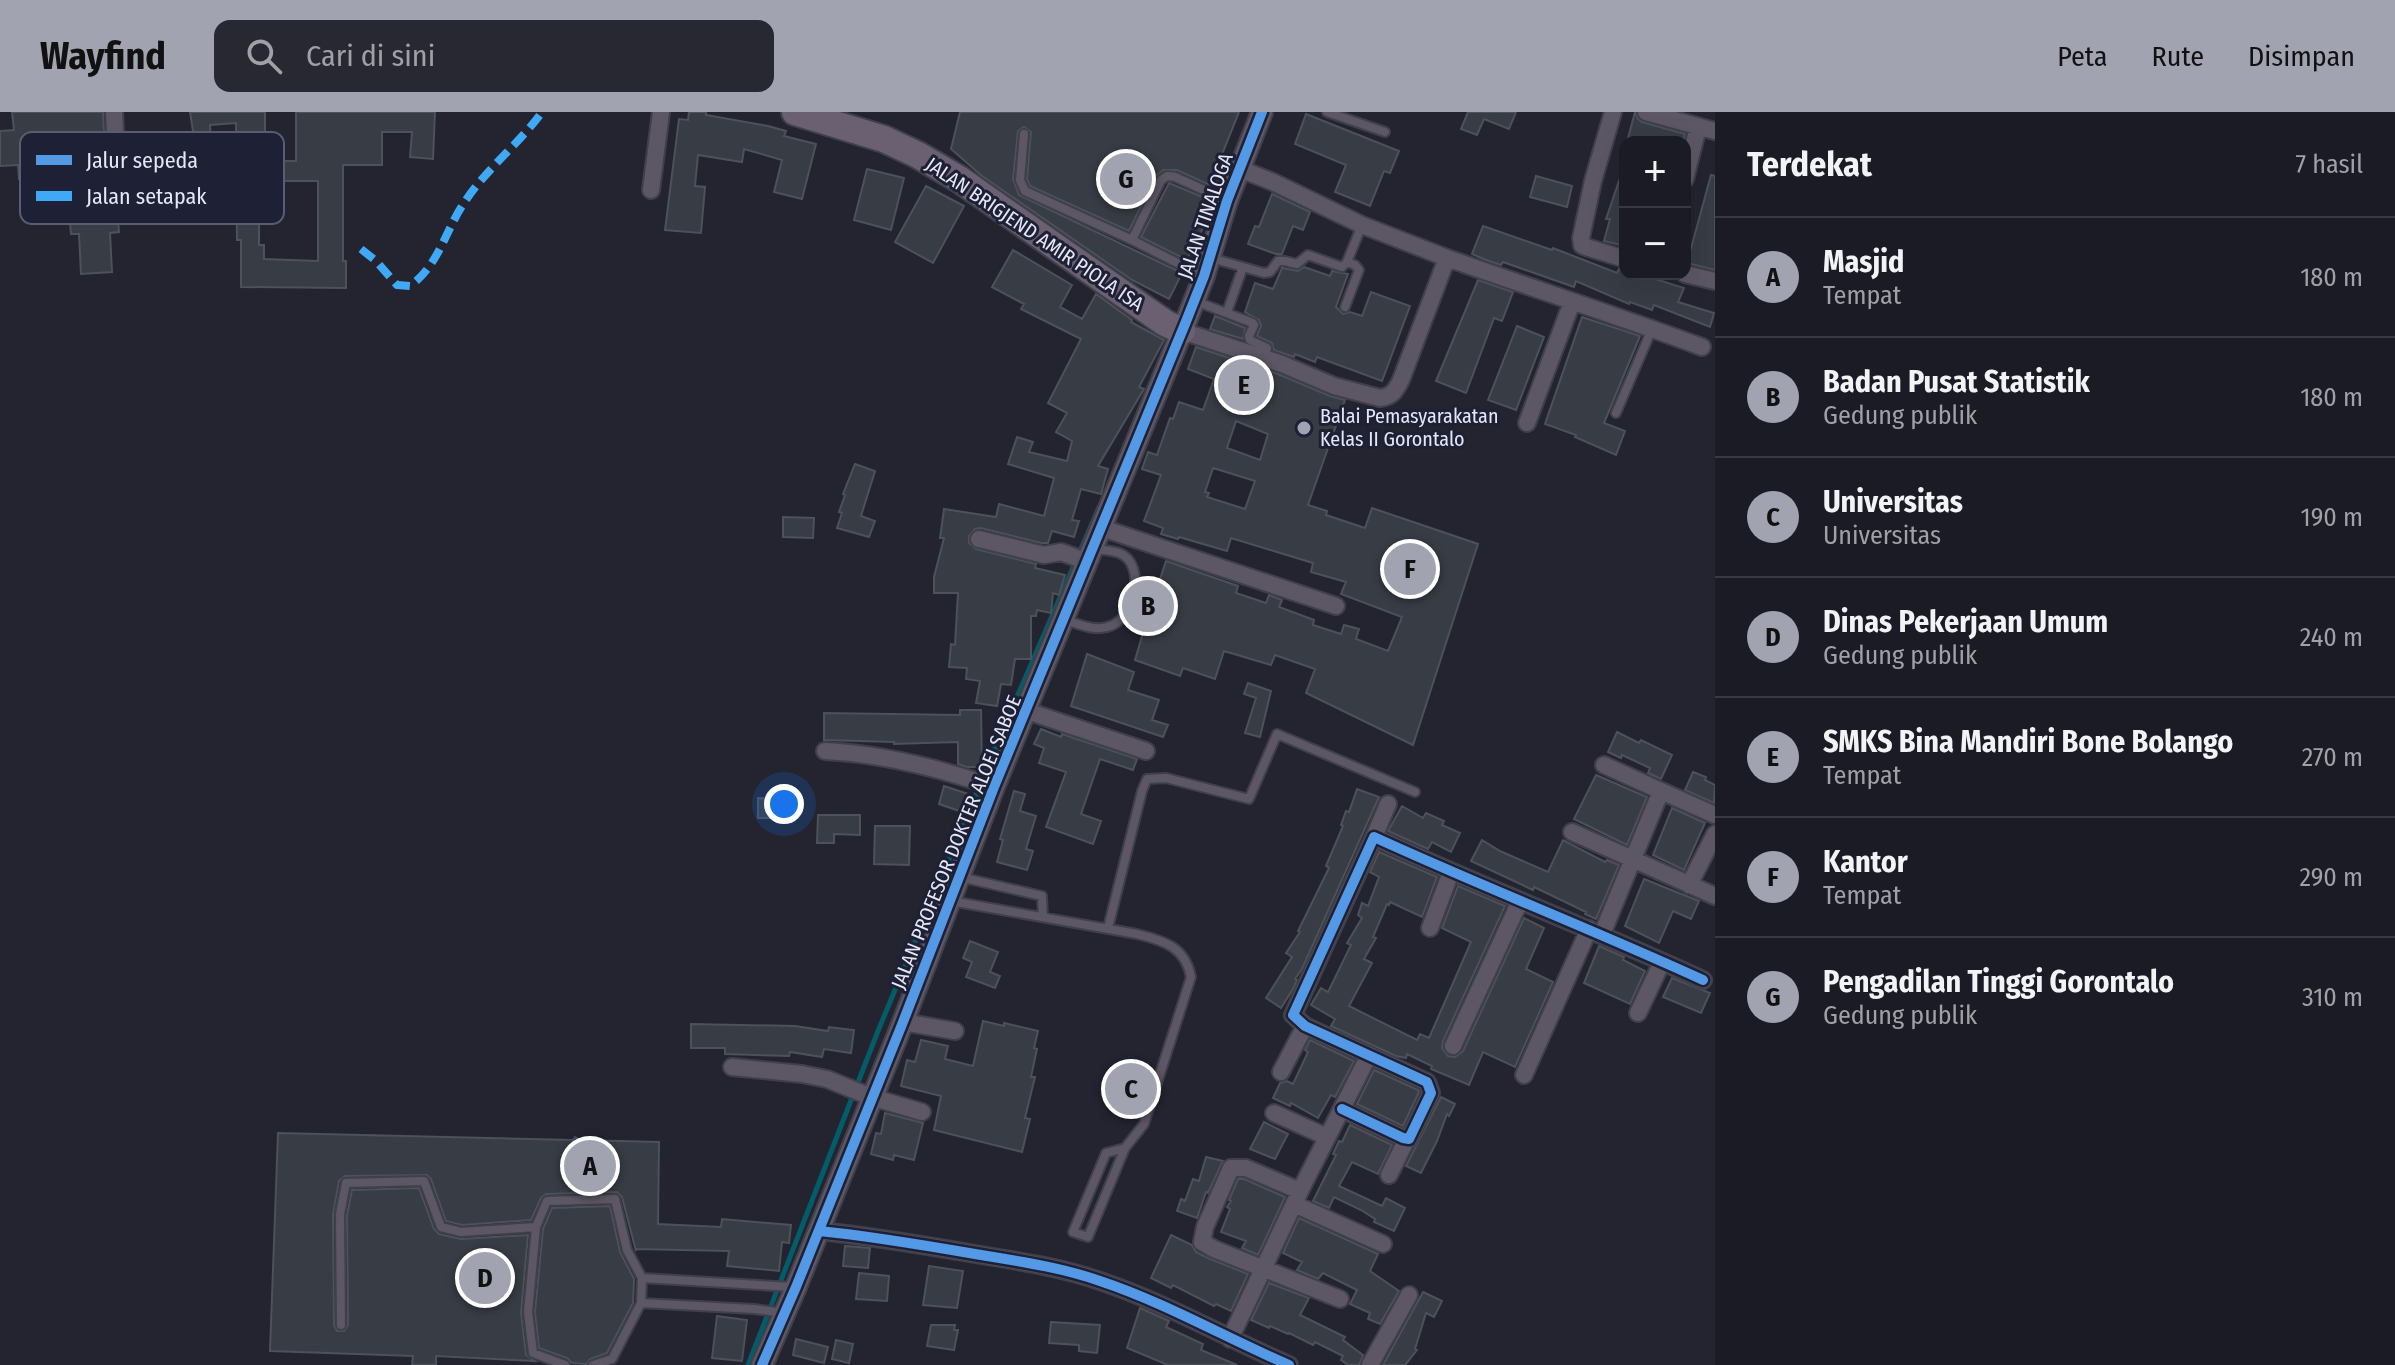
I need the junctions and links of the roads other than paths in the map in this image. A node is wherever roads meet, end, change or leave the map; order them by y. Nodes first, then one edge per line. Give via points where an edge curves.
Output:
1 (114, 112) edge
2 (661, 112) edge
3 (795, 112) edge
4 (1262, 112) edge
5 (1327, 112) edge
6 (1613, 112) edge
7 (1646, 112) edge
8 (838, 118) edge
9 (1707, 129) edge
10 (115, 132) edge
11 (1385, 132) dead end
12 (1024, 134) dead end
13 (1691, 165) edge
14 (1240, 169) junction
15 (651, 190) dead end
16 (1223, 199) junction
17 (1362, 225) junction
18 (1132, 240) junction
19 (1619, 257) edge
20 (1447, 258) junction
21 (1347, 262) junction
22 (1243, 267) junction
23 (1202, 268) junction
24 (1691, 275) edge
25 (1715, 281) edge
26 (1194, 301) junction
27 (1572, 302) junction
28 (1345, 307) dead end
29 (1227, 312) junction
30 (1652, 329) junction
31 (1182, 331) junction
32 (1702, 347) dead end
33 (1264, 358) junction
34 (1616, 413) dead end
35 (1527, 423) dead end
36 (1102, 528) junction
37 (979, 539) dead end
38 (1083, 556) junction
39 (1336, 606) dead end
40 (1064, 620) junction
41 (1027, 711) junction
42 (825, 751) dead end
43 (1146, 751) dead end
44 (1604, 765) dead end
45 (985, 784) junction
46 (1661, 791) junction
47 (1415, 792) dead end
48 (1388, 804) dead end
49 (1715, 815) edge
50 (1572, 832) dead end
51 (1715, 834) edge
52 (1374, 837) junction
53 (1633, 859) junction
54 (1451, 872) junction
55 (960, 877) junction
56 (1689, 885) junction
57 (1715, 896) edge
58 (951, 901) junction
59 (1520, 901) junction
60 (1043, 917) junction
61 (1108, 928) junction
62 (1430, 928) dead end
63 (1596, 932) junction
64 (1662, 962) junction
65 (1703, 980) dead end
66 (1638, 1013) dead end
67 (903, 1022) junction
68 (1305, 1026) junction
69 (955, 1031) dead end
70 (1453, 1046) dead end
71 (1369, 1055) junction
72 (732, 1067) dead end
73 (1281, 1072) dead end
74 (1524, 1075) dead end
75 (868, 1095) junction
76 (1342, 1109) junction
77 (922, 1112) dead end
78 (1274, 1113) dead end
79 (1327, 1137) junction
80 (1407, 1139) junction
81 (1125, 1148) junction
82 (1389, 1175) dead end
83 (1297, 1198) junction
84 (536, 1227) junction
85 (819, 1231) junction
86 (1383, 1244) dead end
87 (1263, 1268) junction
88 (642, 1278) junction
89 (791, 1286) junction
90 (1409, 1295) dead end
91 (1340, 1299) dead end
92 (641, 1303) junction
93 (779, 1312) junction
94 (341, 1325) dead end
95 (1230, 1339) junction
96 (565, 1365) edge
97 (593, 1365) edge
98 (762, 1365) edge
99 (1289, 1365) edge
100 (1370, 1365) edge

1 - 10 street
2 - 15 street
3 - 8 main road, JALAN BRIGJEND AMIR PIOLA ISA
4 - 14 street, JALAN TINALOGA
5 - 11 lane
6 - 19 street via 1581,241
7 - 9 street
8 - 31 main road, JALAN BRIGJEND AMIR PIOLA ISA via 959,179
9 - 13 street
12 - 18 lane via 1020,180 1025,191
14 - 16 street, JALAN TINALOGA
14 - 17 street
16 - 18 lane via 1167,176
16 - 23 street, JALAN TINALOGA
17 - 20 street
17 - 21 lane
18 - 23 lane
20 - 27 street
20 - 33 street via 1401,380 1388,397 1334,386
21 - 22 lane via 1342,267 1308,255 1297,264 1278,261 1270,272
21 - 28 lane via 1359,270
22 - 23 lane
22 - 29 lane
23 - 26 street, JALAN TINALOGA
24 - 25 street
26 - 29 lane
26 - 31 street, JALAN TINALOGA
27 - 30 street
27 - 35 street
29 - 33 lane via 1253,323 1250,340 1267,348
30 - 32 street
30 - 34 lane
31 - 33 street
31 - 36 street, JALAN PROFESOR DOKTER ALOEI SABOE
36 - 38 street, JALAN PROFESOR DOKTER ALOEI SABOE
36 - 39 street
37 - 38 street via 1044,555
38 - 40 street, JALAN PROFESOR DOKTER ALOEI SABOE
38 - 40 lane via 1121,553 1132,565 1135,596 1117,624 1094,629
40 - 41 street, JALAN PROFESOR DOKTER ALOEI SABOE
41 - 43 street
41 - 45 street, JALAN PROFESOR DOKTER ALOEI SABOE
42 - 45 street via 917,763
44 - 46 street
45 - 55 street, JALAN PROFESOR DOKTER ALOEI SABOE
46 - 49 street
46 - 53 street
47 - 61 lane via 1277,734 1249,799 1166,778 1147,779
48 - 52 street
50 - 53 street
51 - 56 street
52 - 54 street
52 - 68 street via 1294,1012
53 - 56 street
53 - 63 street
54 - 59 street
54 - 62 street
55 - 58 street, JALAN PROFESOR DOKTER ALOEI SABOE
55 - 60 lane via 1042,896
56 - 57 street
58 - 60 lane
58 - 67 street, JALAN PROFESOR DOKTER ALOEI SABOE
59 - 63 street
59 - 70 street
60 - 61 lane
61 - 81 lane via 1165,941 1188,960 1191,977 1144,1124
63 - 64 street
63 - 74 street
64 - 65 street
64 - 66 street
67 - 69 street
67 - 75 street, JALAN PROFESOR DOKTER ALOEI SABOE
68 - 71 street
68 - 73 street
71 - 76 street
71 - 80 street via 1430,1087
72 - 75 street via 802,1074
75 - 77 street
75 - 85 street, JALAN PROFESOR DOKTER ALOEI SABOE
76 - 79 street
76 - 80 street
78 - 79 street
79 - 83 street
80 - 82 street
81 - 81 lane via 1088,1237 1073,1232 1106,1153
83 - 86 street
83 - 87 street
83 - 87 street via 1246,1168 1236,1166 1228,1172 1202,1242
84 - 88 lane via 547,1201 615,1199 627,1250
84 - 94 lane via 461,1232 441,1227 424,1181 346,1183 340,1214
84 - 96 lane via 528,1312 533,1353
85 - 89 street, JALAN PROFESOR DOKTER ALOEI SABOE
85 - 95 street via 1066,1271 1172,1309
87 - 91 street
87 - 95 street
88 - 89 lane
88 - 92 lane
89 - 93 street, JALAN PROFESOR DOKTER ALOEI SABOE
90 - 100 street
92 - 93 lane
92 - 97 lane via 612,1359
93 - 98 street, JALAN PROFESOR DOKTER ALOEI SABOE
95 - 99 street

